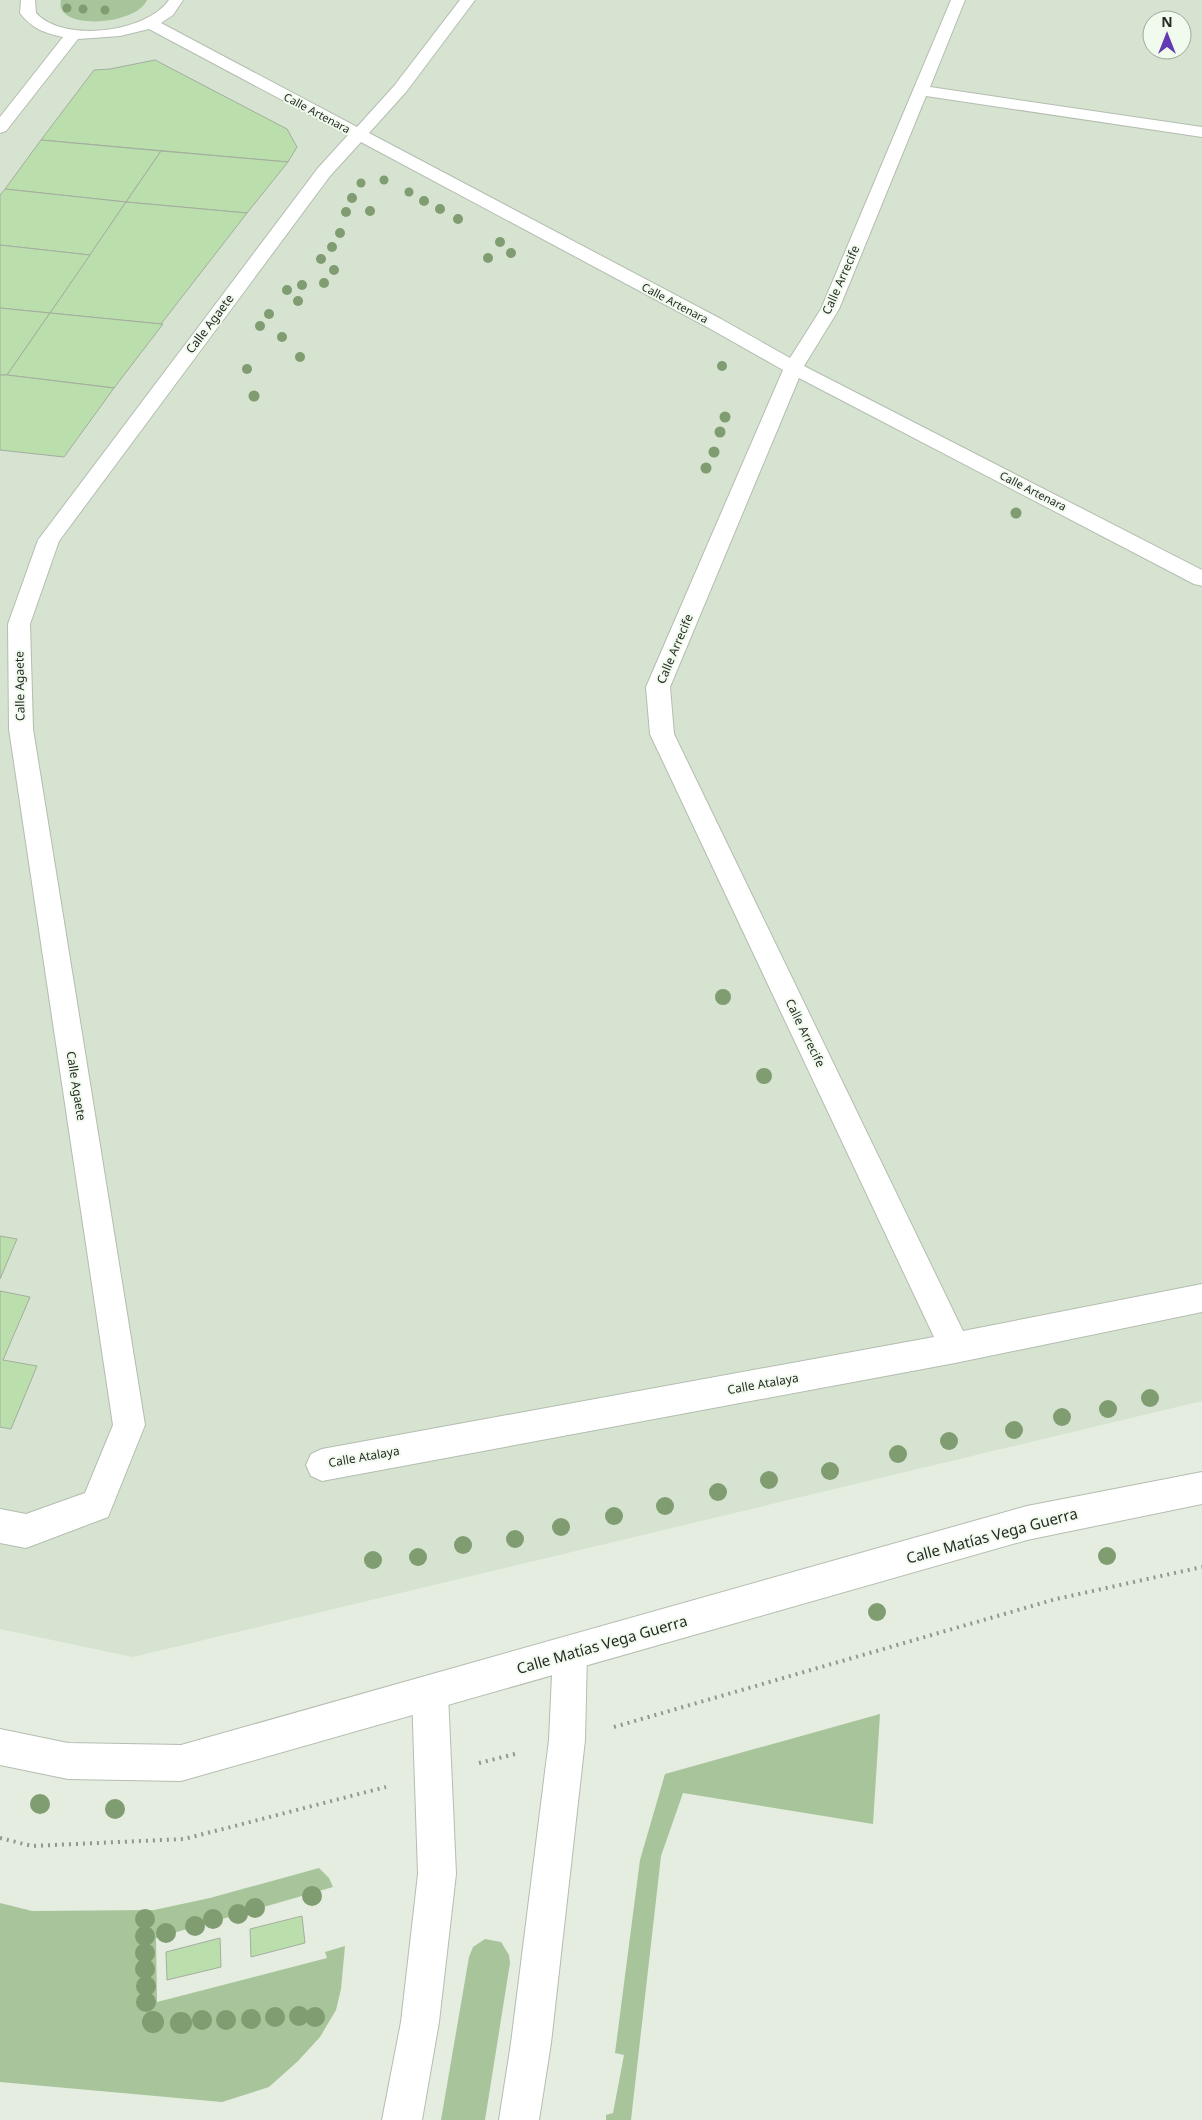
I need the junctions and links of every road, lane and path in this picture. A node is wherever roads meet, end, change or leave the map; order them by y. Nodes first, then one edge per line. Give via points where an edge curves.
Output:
1 (28, 0) edge
2 (176, 0) edge
3 (468, 0) edge
4 (958, 0) edge
5 (149, 23) junction
6 (73, 34) junction
7 (920, 90) junction
8 (0, 128) edge
9 (1202, 132) edge
10 (359, 135) junction
11 (793, 368) junction
12 (1202, 579) edge
13 (10, 728) edge
14 (1202, 1298) edge
15 (956, 1348) junction
16 (322, 1465) dead end
17 (1202, 1488) edge
18 (0, 1526) edge
19 (570, 1654) junction
20 (430, 1694) junction
21 (0, 1747) edge
22 (402, 2120) edge
23 (519, 2120) edge

1 - 6 street via 28,13 36,22 51,30
2 - 5 street via 166,14
3 - 10 street, Calle Agaete via 400,89
4 - 7 street, Calle Arrecife
5 - 6 street via 99,35
5 - 10 street, Calle Artenara
6 - 8 street
7 - 9 street
7 - 11 street, Calle Arrecife via 830,309
10 - 11 street, Calle Artenara
10 - 13 street, Calle Agaete via 324,172 49,540 19,624
11 - 12 street, Calle Artenara
11 - 15 street, Calle Arrecife via 658,687 662,734
13 - 18 street, Calle Agaete via 129,1425 96,1505 26,1531
14 - 15 street, Calle Atalaya
15 - 16 street, Calle Atalaya
17 - 19 street, Calle Matías Vega Guerra via 1027,1523
19 - 20 street, Calle Matías Vega Guerra
19 - 23 street via 567,1740
20 - 21 street, Calle Matías Vega Guerra via 180,1763 68,1761
20 - 22 street via 437,1874 420,2022

